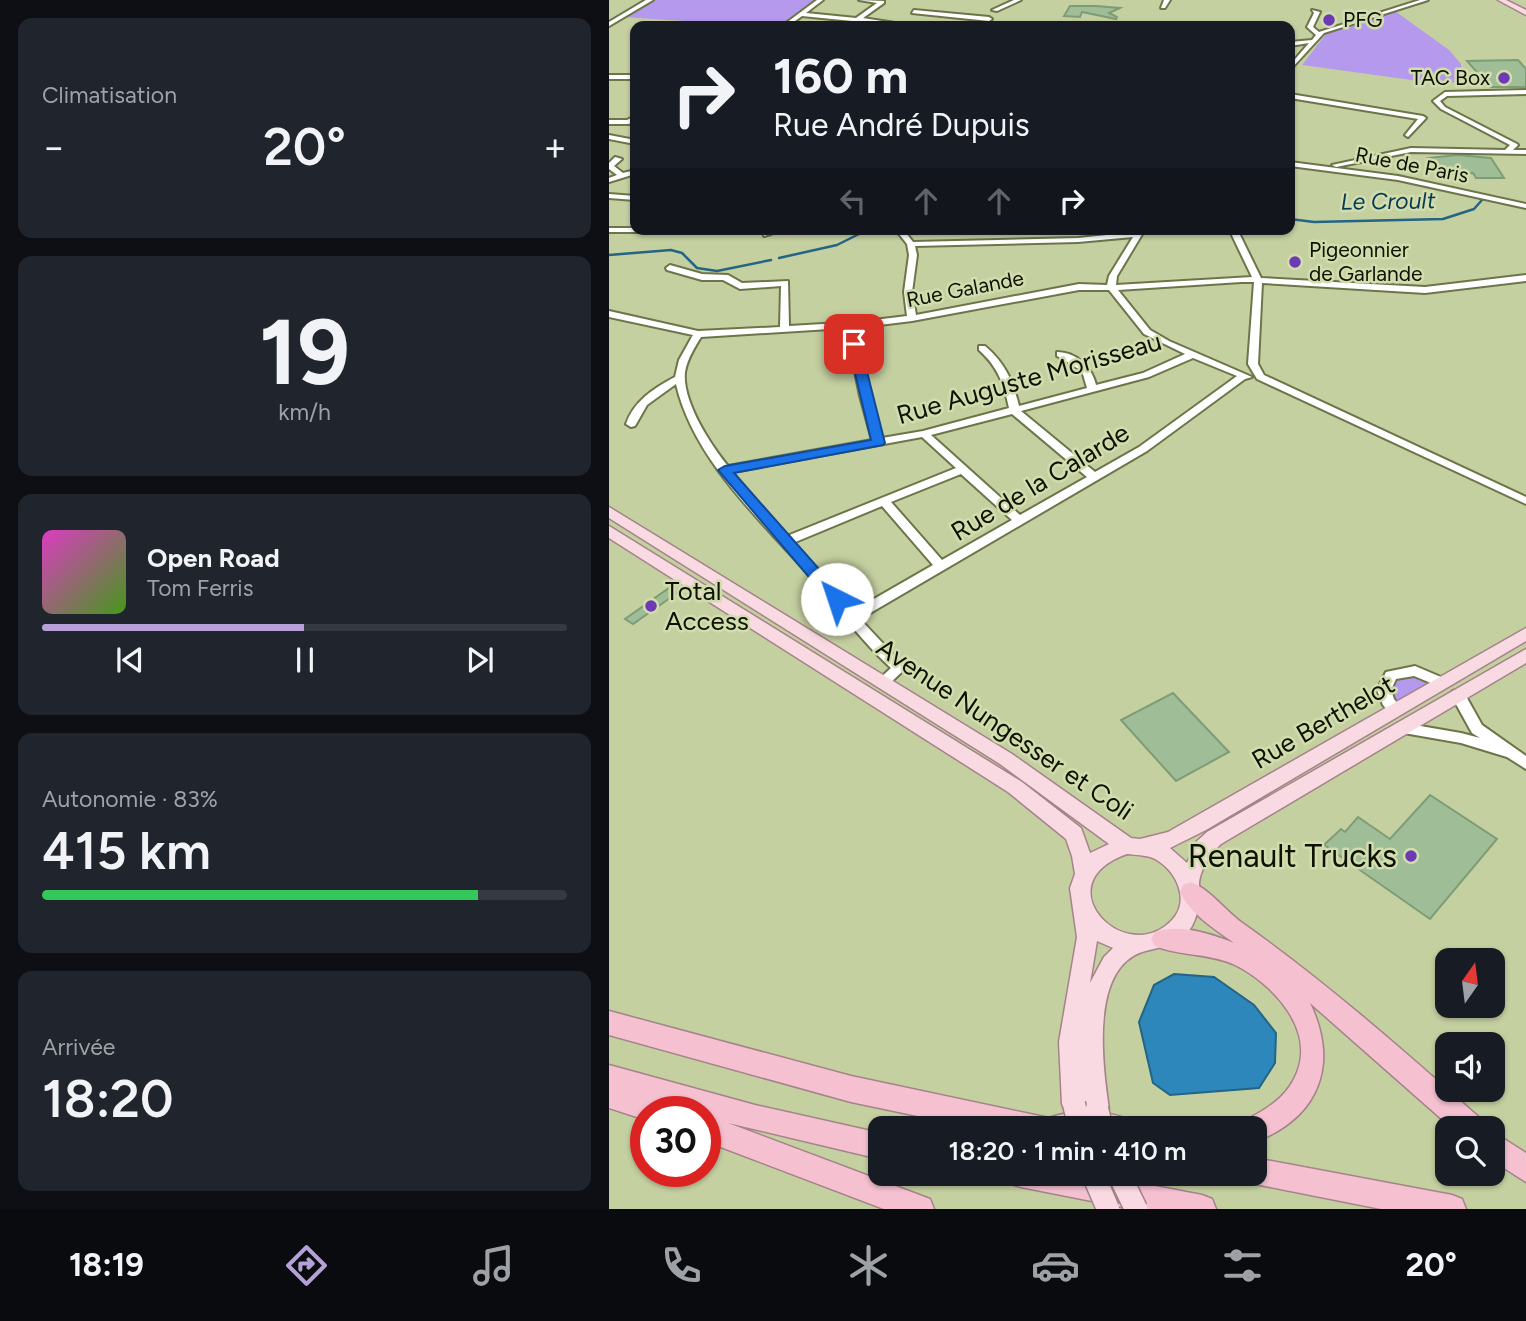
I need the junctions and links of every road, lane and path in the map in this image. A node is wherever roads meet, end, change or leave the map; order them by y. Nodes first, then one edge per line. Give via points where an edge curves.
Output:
1 (650, 0) edge
2 (820, 0) edge
3 (862, 0) edge
4 (987, 0) edge
5 (1018, 0) edge
6 (1167, 0) edge
7 (1425, 0) edge
8 (1501, 0) edge
9 (1510, 0) edge
10 (927, 7) dead end
11 (1163, 7) dead end
12 (995, 10) junction
13 (1526, 10) edge
14 (1314, 11) dead end
15 (801, 14) junction
16 (841, 18) junction
17 (989, 19) joint
18 (857, 20) junction
19 (792, 21) edge
20 (837, 21) edge
21 (864, 21) edge
22 (609, 24) edge
23 (1315, 40) junction
24 (1295, 44) edge
25 (1295, 62) edge
26 (609, 77) edge
27 (630, 77) edge
28 (1526, 92) edge
29 (1295, 97) edge
30 (630, 121) edge
31 (609, 122) edge
32 (1408, 135) dead end
33 (609, 137) edge
34 (630, 141) edge
35 (1515, 145) junction
36 (1526, 151) edge
37 (1506, 152) junction
38 (618, 159) dead end
39 (1295, 164) edge
40 (1340, 164) junction
41 (1318, 166) junction
42 (1348, 170) junction
43 (630, 172) edge
44 (619, 174) junction
45 (609, 180) edge
46 (609, 196) edge
47 (630, 198) edge
48 (1526, 206) edge
49 (609, 230) edge
50 (630, 230) edge
51 (904, 235) edge
52 (1114, 235) edge
53 (1139, 235) edge
54 (1236, 235) edge
55 (911, 244) junction
56 (670, 268) dead end
57 (1526, 278) edge
58 (1258, 281) junction
59 (785, 283) joint
60 (1111, 287) junction
61 (609, 314) edge
62 (912, 318) junction
63 (850, 325) junction
64 (784, 328) junction
65 (698, 334) junction
66 (982, 348) dead end
67 (1060, 354) dead end
68 (1192, 355) junction
69 (1243, 376) junction
70 (1260, 377) junction
71 (680, 378) junction
72 (1092, 389) junction
73 (1015, 411) junction
74 (631, 424) dead end
75 (924, 433) junction
76 (878, 443) junction
77 (963, 468) junction
78 (725, 470) junction
79 (1094, 477) junction
80 (884, 501) junction
81 (1526, 501) edge
82 (609, 512) edge
83 (1018, 519) junction
84 (637, 529) junction
85 (615, 535) edge
86 (786, 541) junction
87 (941, 568) junction
88 (853, 617) junction
89 (1526, 634) edge
90 (1526, 655) edge
91 (883, 682) junction
92 (1443, 683) junction
93 (1458, 695) junction
94 (1399, 719) junction
95 (1507, 752) junction
96 (1526, 763) edge
97 (1134, 846) junction
98 (1084, 873) junction
99 (1190, 888) junction
100 (1084, 914) junction
101 (1163, 939) junction
102 (1137, 944) junction
103 (609, 1023) edge
104 (609, 1078) edge
105 (609, 1095) edge
106 (630, 1102) edge
107 (982, 1116) edge
108 (1077, 1116) edge
109 (1100, 1116) edge
110 (1458, 1116) edge
111 (1267, 1124) edge
112 (721, 1134) edge
113 (868, 1143) edge
114 (1505, 1153) edge
115 (1526, 1168) edge
116 (1267, 1173) edge
117 (1083, 1186) edge
118 (1098, 1186) edge
119 (1125, 1186) edge
120 (920, 1209) edge
121 (1108, 1209) edge
122 (1136, 1209) edge
123 (1202, 1209) edge
124 (1452, 1209) edge

1 - 22 street
2 - 15 street
3 - 18 street via 881,2
4 - 12 street
5 - 12 street
6 - 11 street
7 - 23 street via 1340,25
8 - 13 main road
9 - 13 main road
10 - 17 street via 917,12
12 - 17 street
14 - 23 street via 1310,28
15 - 16 street
15 - 19 street
16 - 18 street
16 - 20 street
18 - 21 street
23 - 24 street
23 - 25 street
26 - 27 street
28 - 35 street via 1455,93 1441,95 1436,101
29 - 32 street via 1423,118
30 - 31 street
33 - 34 street
35 - 36 street
35 - 37 street
36 - 37 street
37 - 40 street via 1411,150
38 - 44 street via 610,166
39 - 41 street, Rue de Paris
40 - 41 street
40 - 42 street
41 - 42 street, Rue de Paris
42 - 48 street, Rue de Paris
43 - 44 street
44 - 45 street
46 - 47 street
49 - 50 street
51 - 55 street
52 - 55 street
53 - 60 street via 1111,279
54 - 58 street
55 - 62 street via 908,292
56 - 59 street via 702,278 725,277 740,286
57 - 58 street, Rue Galande via 1403,290
58 - 60 street, Rue Galande
58 - 70 street via 1254,364
59 - 64 street
60 - 62 street, Rue Galande via 1054,290
60 - 68 street via 1146,332
61 - 65 street
62 - 63 street, Rue Galande
63 - 64 street, Rue Galande
63 - 76 street
64 - 65 street, Rue Galande
65 - 71 street via 682,363
66 - 73 street via 1005,373
67 - 72 street via 1085,367
68 - 69 street
68 - 72 street, Rue Auguste Morisseau
69 - 70 street
69 - 79 street, Rue de la Calarde via 1143,449
70 - 81 street
71 - 74 street via 653,394
71 - 78 street via 696,425
72 - 73 street, Rue Auguste Morisseau
73 - 75 street, Rue Auguste Morisseau
73 - 79 street
75 - 76 street, Rue Auguste Morisseau
75 - 77 street
76 - 78 street, Rue Auguste Morisseau
77 - 80 street
77 - 83 street
78 - 86 street
79 - 83 street, Rue de la Calarde
80 - 86 street
80 - 87 street
82 - 84 main road, Avenue Nungesser et Coli
83 - 87 street, Rue de la Calarde
84 - 85 main road, Avenue Nungesser et Coli
84 - 91 main road, Avenue Nungesser et Coli
85 - 98 main road, Avenue Nungesser et Coli via 1015,788 1074,834
86 - 88 street
87 - 88 street, Rue de la Calarde
88 - 91 street via 900,668
89 - 92 main road, Rue Berthelot
90 - 93 main road, Rue Berthelot
91 - 97 main road, Avenue Nungesser et Coli
92 - 94 main road, Rue Berthelot
92 - 94 street via 1415,671 1391,676 1384,690
93 - 94 main road, Rue Berthelot
93 - 95 street via 1478,729
94 - 95 street
94 - 97 main road, Rue Berthelot via 1172,839
94 - 99 main road, Rue Berthelot via 1208,843 1194,866
95 - 96 street
97 - 98 main road via 1098,856
97 - 99 main road via 1171,859
98 - 100 main road via 1079,890
99 - 101 main road via 1187,916
99 - 110 highway via 1208,912 1273,957
100 - 102 main road via 1105,936
100 - 108 main road, bridge via 1087,937 1070,1042
101 - 102 main road
101 - 111 highway via 1194,940 1250,961 1284,987 1302,1010 1310,1037 1311,1077 1300,1098
102 - 109 main road via 1108,967 1094,1013 1091,1042
103 - 107 highway via 838,1086
104 - 113 highway
105 - 106 highway
112 - 120 highway
114 - 115 highway
116 - 124 highway
117 - 123 highway
118 - 121 main road, bridge
119 - 122 main road, bridge

